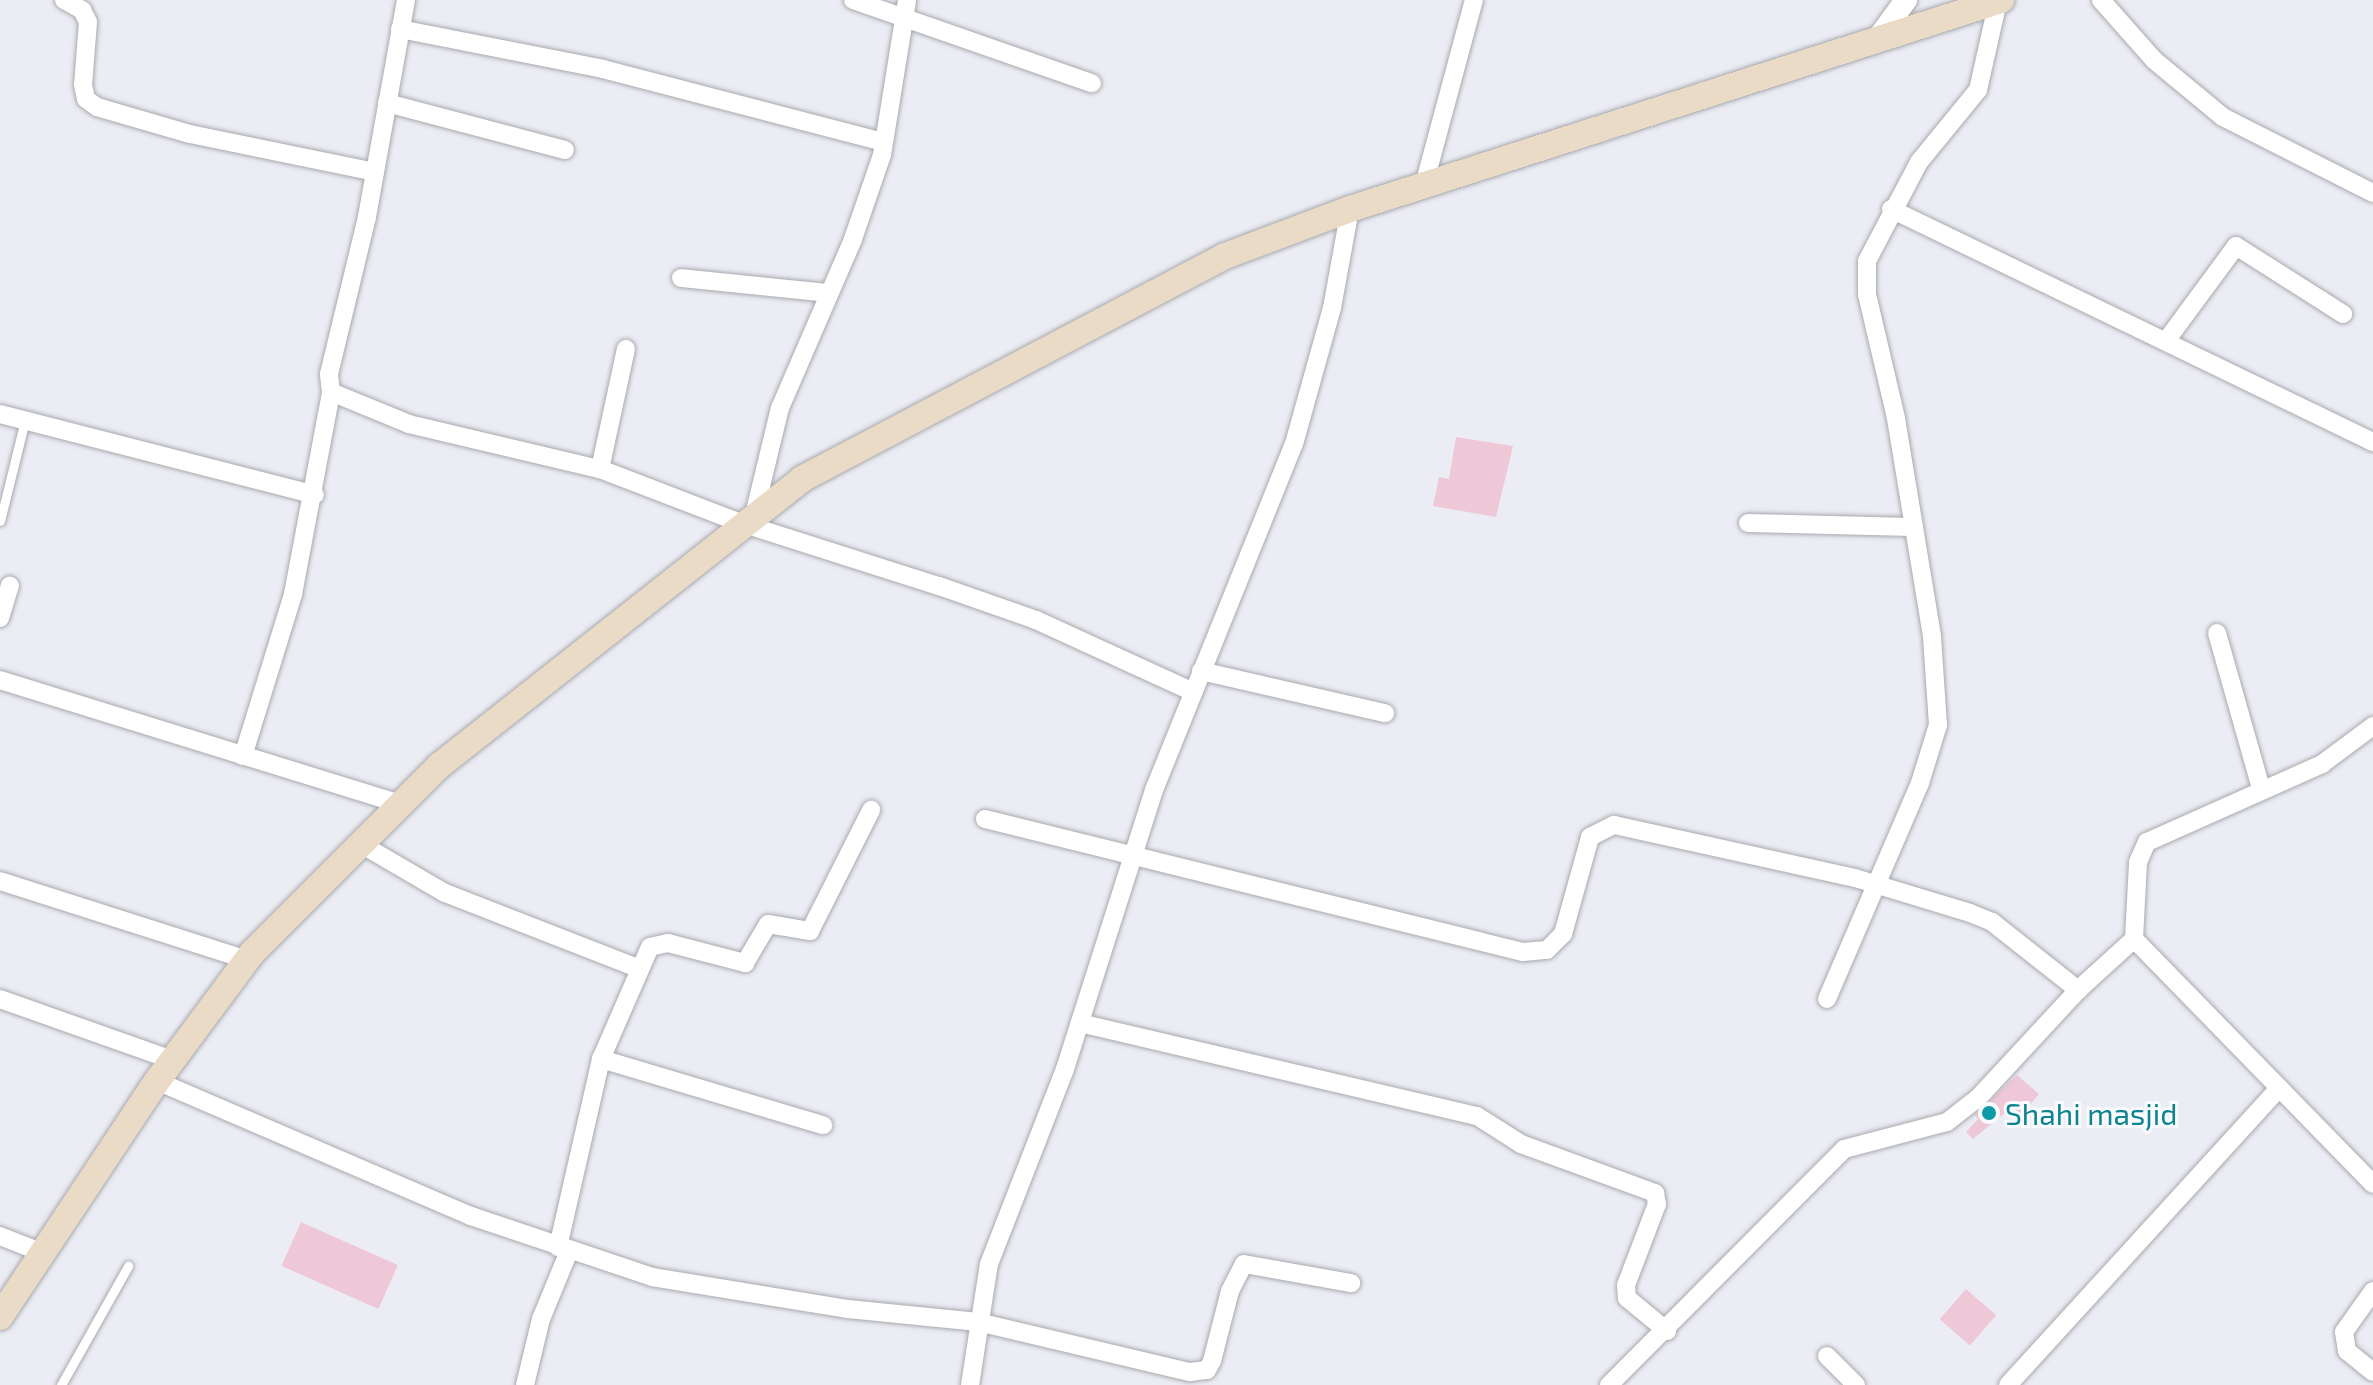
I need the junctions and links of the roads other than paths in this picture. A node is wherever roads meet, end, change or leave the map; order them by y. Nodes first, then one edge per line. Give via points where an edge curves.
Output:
1 (64, 0) edge
2 (406, 0) edge
3 (853, 0) edge
4 (1474, 0) edge
5 (1906, 0) edge
6 (1999, 0) edge
7 (2101, 0) edge
8 (906, 7) edge
9 (400, 29) junction
10 (1879, 37) junction
11 (1092, 83) dead end
12 (387, 103) junction
13 (883, 142) junction
14 (565, 150) dead end
15 (375, 172) junction
16 (1424, 185) junction
17 (2373, 193) edge
18 (1350, 209) junction
19 (1891, 209) junction
20 (681, 278) dead end
21 (828, 293) junction
22 (2343, 314) dead end
23 (2166, 341) junction
24 (626, 349) dead end
25 (331, 392) junction
26 (0, 414) edge
27 (25, 420) junction
28 (2373, 442) edge
29 (600, 469) junction
30 (315, 495) junction
31 (748, 517) junction
32 (0, 521) edge
33 (1748, 523) dead end
34 (1914, 527) junction
35 (10, 585) dead end
36 (0, 618) edge
37 (2217, 633) dead end
38 (1201, 671) junction
39 (0, 680) edge
40 (1193, 692) junction
41 (1385, 713) dead end
42 (2373, 726) edge
43 (243, 756) junction
44 (2261, 789) junction
45 (400, 804) junction
46 (871, 810) dead end
47 (985, 819) dead end
48 (361, 844) junction
49 (1133, 856) junction
50 (0, 881) edge
51 (1873, 884) junction
52 (2134, 939) junction
53 (247, 960) junction
54 (640, 969) junction
55 (2078, 990) junction
56 (0, 999) edge
57 (1827, 999) dead end
58 (1080, 1023) junction
59 (601, 1059) junction
60 (165, 1071) junction
61 (2279, 1088) junction
62 (823, 1125) dead end
63 (2373, 1184) edge
64 (0, 1236) edge
65 (563, 1249) junction
66 (43, 1253) junction
67 (128, 1266) dead end
68 (1351, 1283) dead end
69 (2373, 1291) edge
70 (0, 1317) edge
71 (978, 1322) junction
72 (1667, 1331) junction
73 (1827, 1356) dead end
74 (2373, 1372) edge
75 (61, 1385) edge
76 (525, 1385) edge
77 (970, 1385) edge
78 (1609, 1385) edge
79 (1856, 1385) edge
80 (2008, 1385) edge

1 - 15 street via 82,10 88,22 83,85 86,99 97,107 190,134
2 - 9 street
3 - 8 street
4 - 16 street
5 - 10 street
6 - 10 main road
6 - 19 street via 1978,90 1919,162
7 - 17 street via 2154,60 2223,117
8 - 11 street
8 - 13 street
9 - 12 street
9 - 13 street via 603,69
10 - 16 main road
12 - 14 street
12 - 15 street
13 - 21 street via 853,239
15 - 25 street via 329,374
16 - 18 main road
18 - 31 main road via 1225,256 802,479
18 - 38 street via 1332,308 1294,444
19 - 23 street
19 - 34 street via 1867,261 1867,294
20 - 21 street
21 - 31 street via 780,408
22 - 23 street via 2236,246
23 - 28 street
24 - 29 street
25 - 29 street via 409,424
25 - 30 street
26 - 27 street
27 - 30 street
27 - 32 lane
29 - 31 street
30 - 43 street via 293,594
31 - 40 street via 1036,620
31 - 45 main road via 439,766
33 - 34 street
34 - 51 street via 1932,636 1938,725 1920,783
35 - 36 street
37 - 44 street
38 - 40 street
38 - 41 street
39 - 43 street
40 - 49 street
42 - 44 street via 2322,764
43 - 45 street
44 - 52 street via 2147,842 2138,862
45 - 48 main road
46 - 54 street via 810,931 768,924 745,963 659,941 650,947
47 - 49 street
48 - 53 main road
48 - 54 street via 445,893
49 - 51 street via 1523,952 1547,950 1563,934 1590,837 1599,828 1614,825
49 - 58 street
50 - 53 street
51 - 55 street via 1992,922
51 - 57 street
52 - 55 street
52 - 61 street
53 - 60 main road
54 - 59 street
55 - 72 street via 1978,1098 1947,1122 1844,1149
56 - 60 street
58 - 71 street via 989,1264
58 - 72 street via 1477,1116 1509,1139 1655,1193 1657,1204 1626,1285 1627,1298
59 - 62 street
59 - 65 street
60 - 65 street via 471,1216
60 - 66 main road
61 - 63 street
61 - 80 street
64 - 66 street
65 - 71 street via 652,1277 745,1295
65 - 76 street
66 - 70 main road
67 - 75 lane
68 - 71 street via 1244,1264 1230,1291 1212,1361 1207,1370 1190,1372
69 - 74 street via 2344,1332 2347,1351
71 - 77 street
72 - 78 street
73 - 79 street

